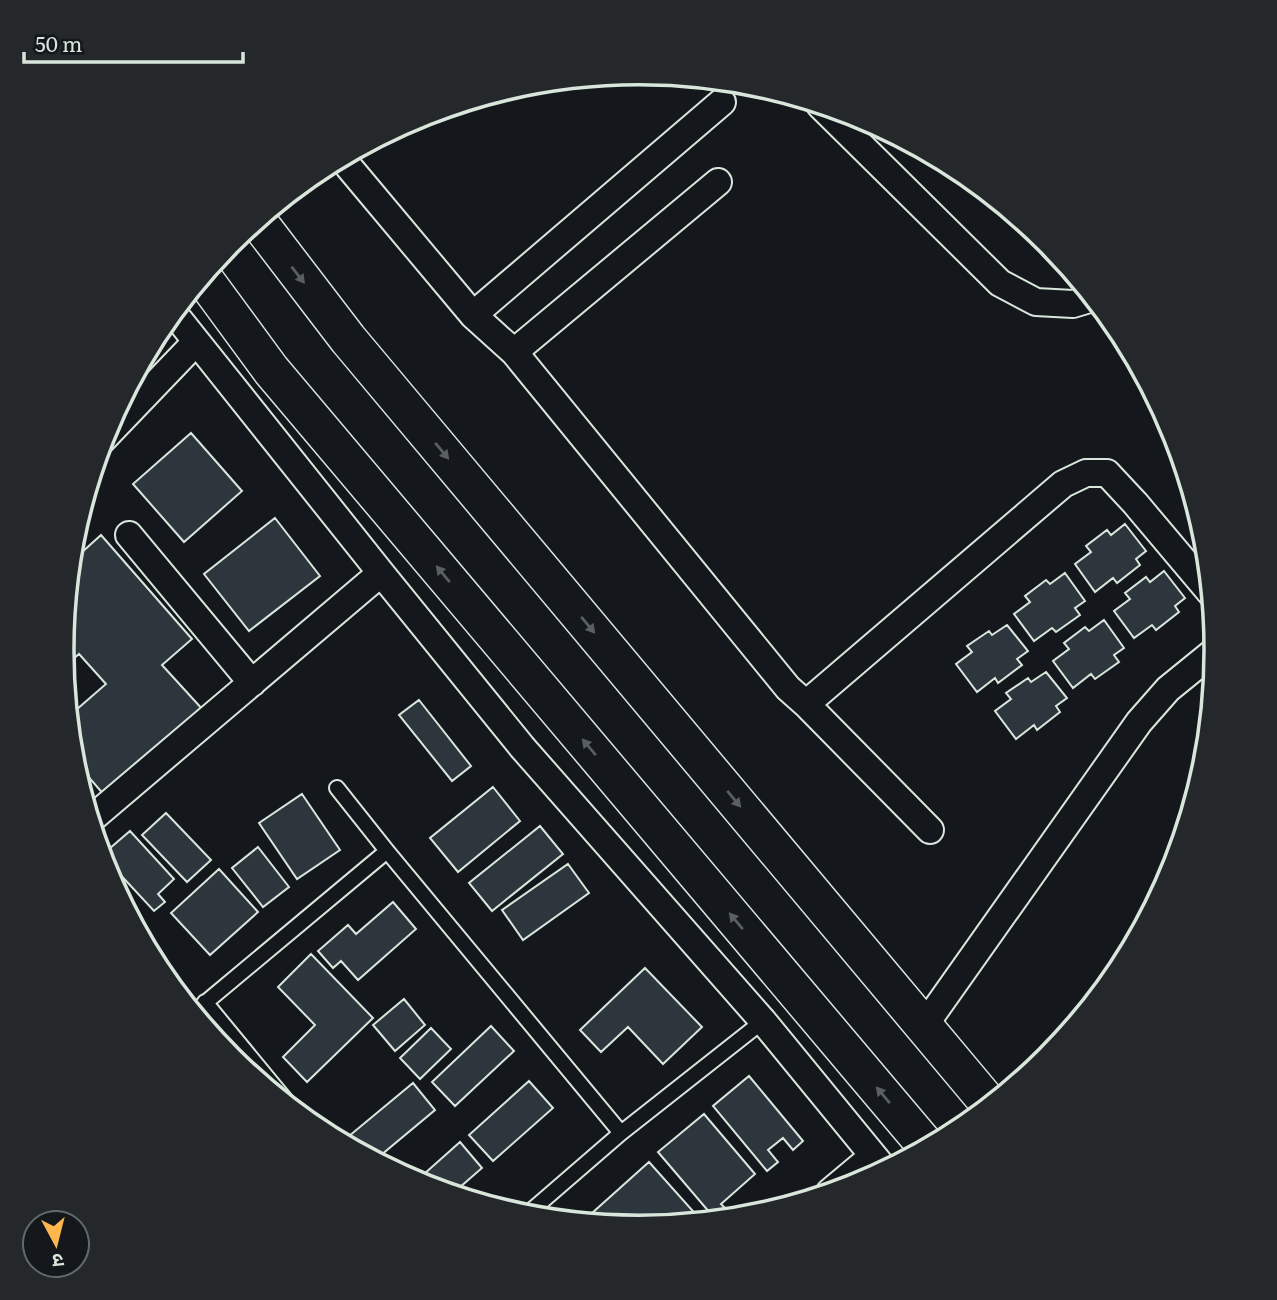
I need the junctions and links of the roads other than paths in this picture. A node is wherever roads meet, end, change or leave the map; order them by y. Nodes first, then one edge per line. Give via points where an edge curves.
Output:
1 (722, 102) dead end
2 (836, 121) edge
3 (348, 166) edge
4 (718, 182) dead end
5 (263, 228) edge
6 (208, 284) edge
7 (1083, 301) edge
8 (473, 315) junction
9 (180, 321) edge
10 (196, 342) junction
11 (514, 352) junction
12 (125, 416) edge
13 (129, 535) dead end
14 (381, 573) junction
15 (1199, 579) edge
16 (1203, 663) edge
17 (252, 683) junction
18 (806, 704) junction
19 (337, 788) dead end
20 (96, 806) edge
21 (930, 830) dead end
22 (387, 851) junction
23 (205, 1002) junction
24 (200, 1006) edge
25 (763, 1021) junction
26 (924, 1026) junction
27 (260, 1069) edge
28 (983, 1097) edge
29 (621, 1133) junction
30 (920, 1139) edge
31 (878, 1162) edge
32 (537, 1205) edge

1 - 8 street
2 - 7 street via 1000,283 1037,302
3 - 8 street
4 - 11 street
5 -> 26 street via 348,339
30 -> 6 street via 271,370
8 - 11 street
9 - 10 street
10 - 12 street
10 - 14 street
11 - 18 street via 788,688
13 - 17 street
14 - 17 street
14 - 25 street via 522,747
15 - 18 street via 1107,474 1086,473 1063,484
16 - 26 street via 1168,689 1139,722
17 - 20 street
18 - 21 street
19 - 22 lane
22 - 23 lane
22 - 29 lane
23 - 24 lane
23 - 27 lane
25 - 29 lane
25 - 31 street
26 - 28 street
29 - 32 lane

